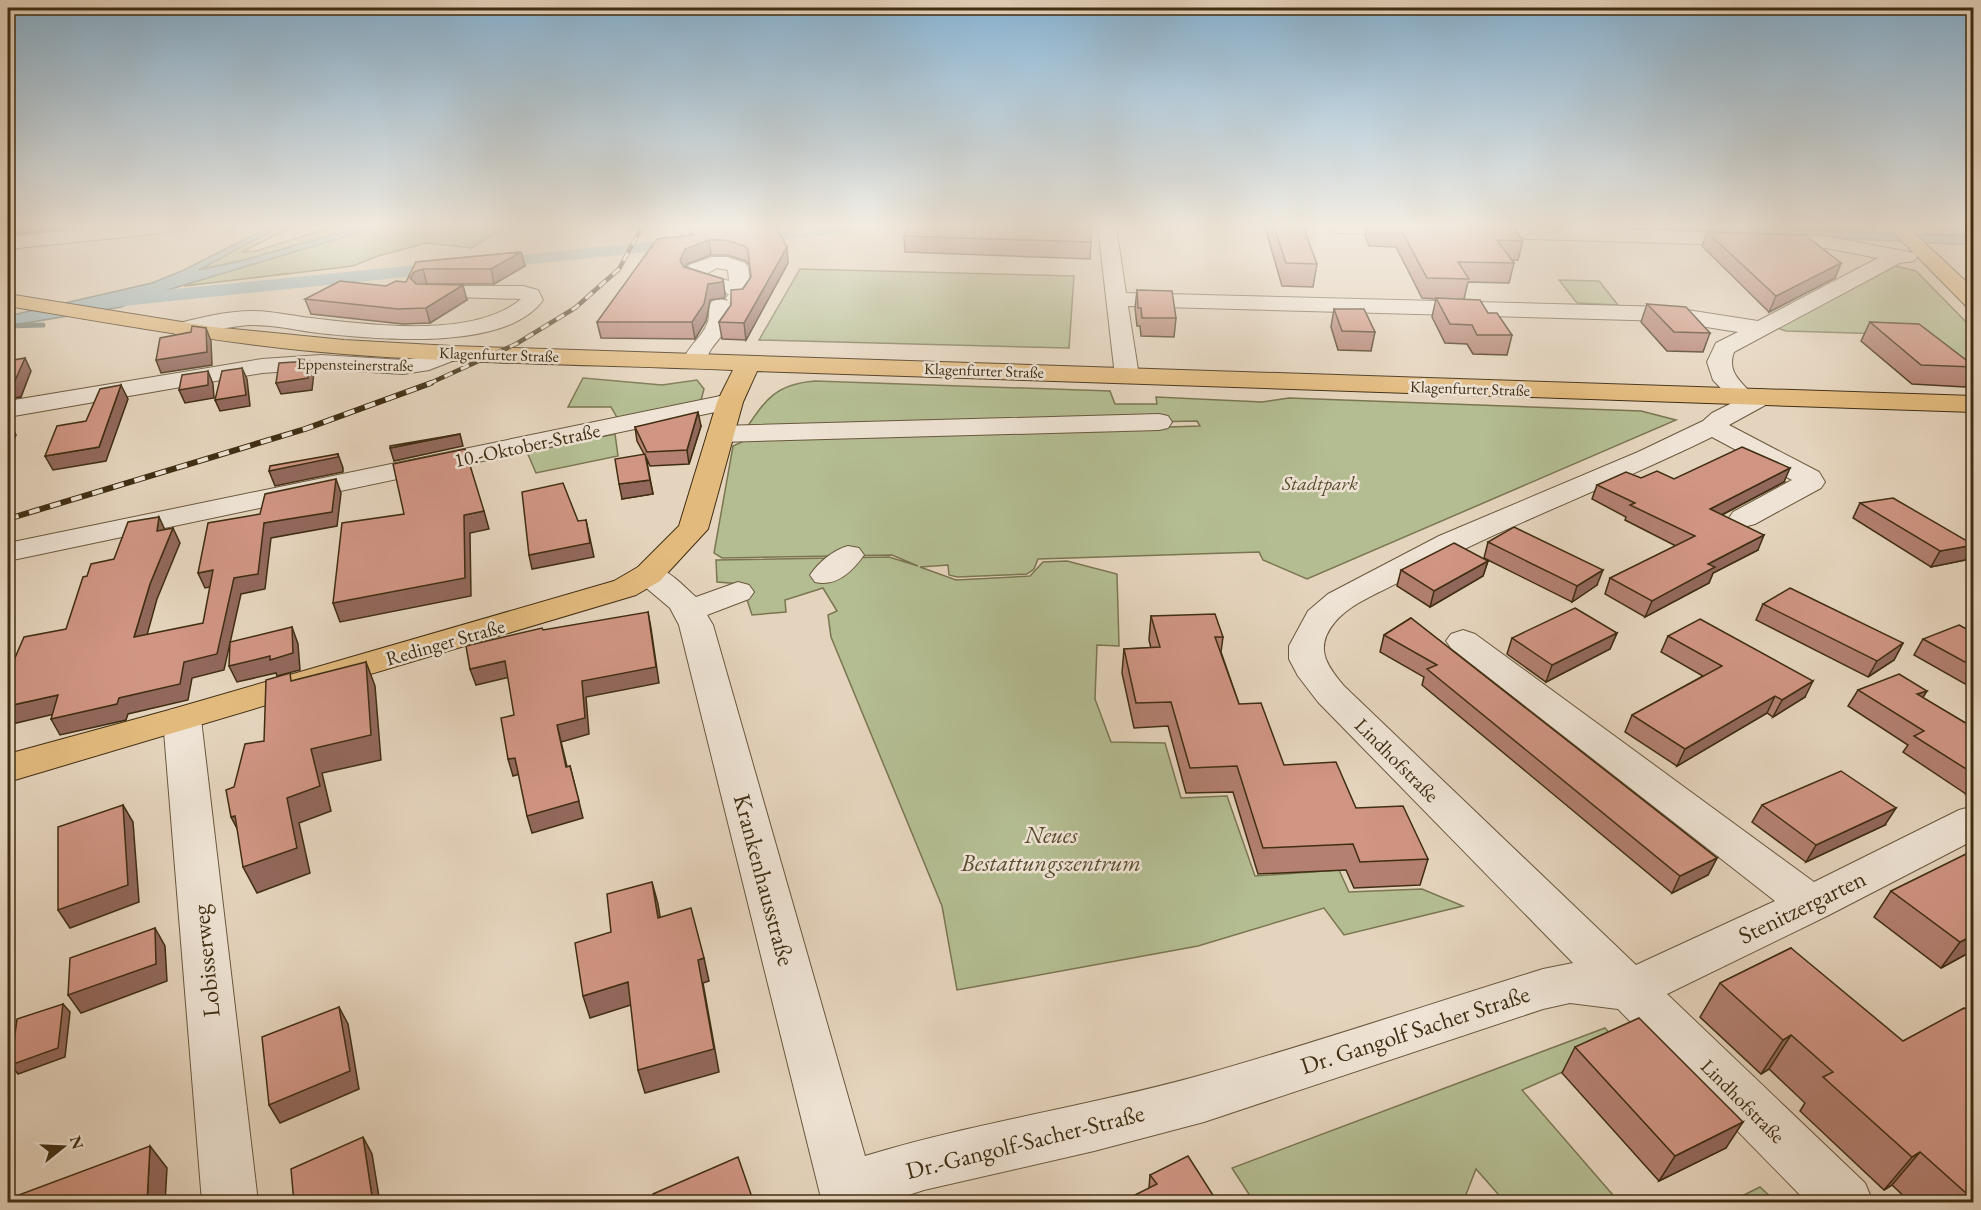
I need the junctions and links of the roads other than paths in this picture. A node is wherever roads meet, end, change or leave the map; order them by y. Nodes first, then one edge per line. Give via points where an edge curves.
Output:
1 (1114, 283) edge
2 (1843, 283) edge
3 (1955, 283) edge
4 (427, 292) edge
5 (1116, 299) junction
6 (1974, 301) edge
7 (15, 302) edge
8 (728, 303) edge
9 (320, 326) junction
10 (1758, 328) junction
11 (183, 329) junction
12 (292, 342) junction
13 (452, 353) junction
14 (697, 355) junction
15 (749, 362) junction
16 (1127, 376) junction
17 (1691, 395) joint
18 (730, 402) junction
19 (1970, 402) edge
20 (8, 409) edge
21 (1734, 410) junction
22 (1159, 422) dead end
23 (720, 434) junction
24 (1744, 518) dead end
25 (8, 552) edge
26 (649, 574) junction
27 (738, 592) dead end
28 (688, 611) junction
29 (1463, 641) dead end
30 (182, 719) junction
31 (8, 768) edge
32 (1974, 822) edge
33 (1812, 904) junction
34 (1629, 990) junction
35 (1204, 1098) joint
36 (848, 1196) edge
37 (230, 1203) edge
38 (1845, 1203) edge

1 - 5 street
2 - 10 street
3 - 6 main road
4 - 9 street via 523,292 532,300 516,315 501,321 448,332
5 - 10 street via 1668,314
5 - 16 street
7 - 11 main road, Klagenfurter Straße
8 - 14 street via 719,326
9 - 11 street via 252,318
9 - 12 street
10 - 21 street via 1724,348 1719,356 1718,367
11 - 12 main road, Klagenfurter Straße
12 - 13 main road, Klagenfurter Straße
13 - 14 main road, Klagenfurter Straße
13 - 20 street, Eppensteinerstraße via 421,365 403,367 321,362 262,366
14 - 15 main road, Klagenfurter Straße
15 - 16 main road, Klagenfurter Straße
15 - 18 main road, Redinger Straße
16 - 17 main road, Klagenfurter Straße
17 - 21 street
18 - 23 main road, Redinger Straße
18 - 25 street, 10.-Oktober-Straße
19 - 21 main road
21 - 24 street via 1810,482
21 - 34 street, Lindhofstraße via 1638,463 1450,543 1340,601 1320,618 1306,646 1307,659 1331,694
22 - 23 street
23 - 26 main road, Redinger Straße via 693,529
26 - 28 street, Krankenhausstraße via 684,603
26 - 30 main road, Redinger Straße via 626,588 598,597
27 - 28 street
28 - 36 street, Krankenhausstraße via 699,637
29 - 33 street
30 - 31 main road, Redinger Straße
30 - 37 street, Lobisserweg
32 - 33 street, Stenitzergarten
33 - 34 street, Stenitzergarten
34 - 35 street, Dr. Gangolf Sacher Straße via 1570,983 1543,989
34 - 38 street, Lindhofstraße
35 - 36 street, Dr.-Gangolf-Sacher-Straße via 924,1164

